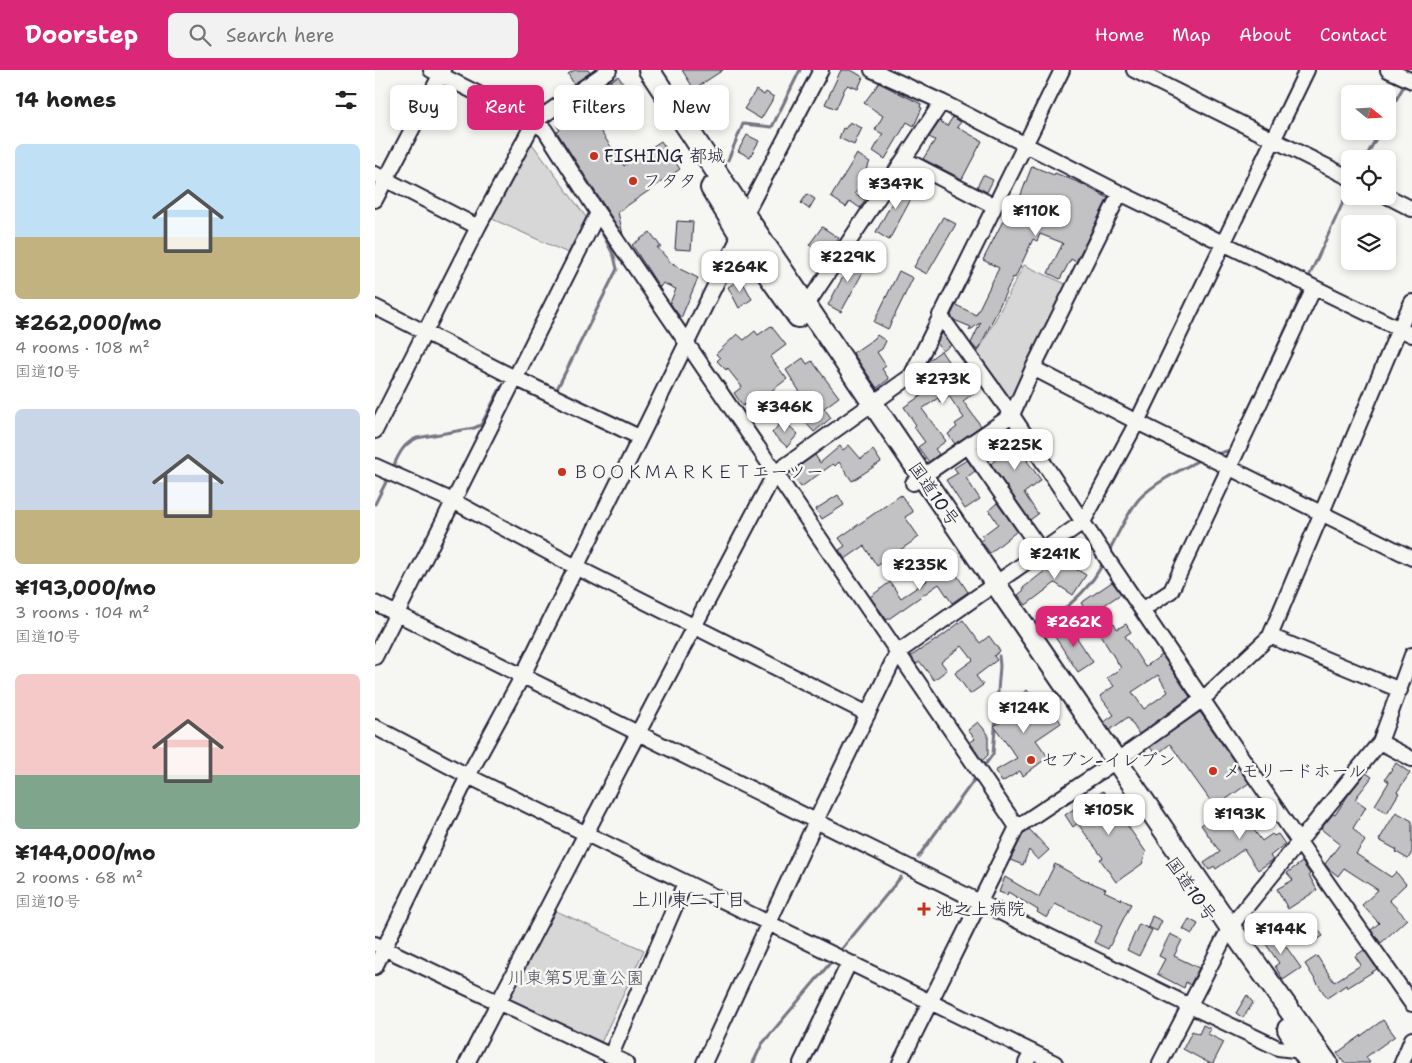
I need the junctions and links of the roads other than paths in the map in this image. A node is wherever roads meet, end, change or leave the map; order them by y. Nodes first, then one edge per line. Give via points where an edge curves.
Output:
1 (609, 70) edge
2 (635, 70) edge
3 (649, 70) edge
4 (821, 70) edge
5 (872, 70) edge
6 (1062, 70) edge
7 (1134, 70) edge
8 (1307, 70) edge
9 (438, 71) edge
10 (467, 86) edge
11 (942, 102) junction
12 (544, 115) edge
13 (544, 129) edge
14 (530, 130) edge
15 (1273, 139) junction
16 (1025, 146) junction
17 (904, 159) junction
18 (1341, 173) edge
19 (380, 177) edge
20 (1120, 193) junction
21 (375, 200) edge
22 (1396, 201) edge
23 (994, 206) junction
24 (1412, 209) edge
25 (599, 213) junction
26 (745, 216) junction
27 (478, 227) junction
28 (741, 235) junction
29 (1224, 243) junction
30 (1314, 288) junction
31 (1412, 302) edge
32 (806, 306) junction
33 (375, 307) edge
34 (940, 315) junction
35 (1399, 329) junction
36 (425, 332) junction
37 (1412, 335) edge
38 (687, 342) junction
39 (1033, 368) junction
40 (515, 378) junction
41 (867, 407) junction
42 (1012, 415) junction
43 (1137, 422) junction
44 (375, 431) edge
45 (639, 437) junction
46 (968, 446) junction
47 (1227, 465) junction
48 (375, 466) edge
49 (775, 473) junction
50 (917, 480) junction
51 (453, 501) junction
52 (1323, 512) junction
53 (1083, 522) junction
54 (1042, 552) junction
55 (1412, 558) edge
56 (576, 566) junction
57 (991, 586) junction
58 (375, 603) edge
59 (1142, 610) junction
60 (397, 614) junction
61 (695, 627) junction
62 (1270, 636) junction
63 (897, 653) junction
64 (1412, 655) edge
65 (375, 657) edge
66 (523, 675) junction
67 (1399, 690) junction
68 (1203, 698) junction
69 (868, 714) junction
70 (375, 727) edge
71 (638, 733) junction
72 (1380, 742) junction
73 (1412, 759) edge
74 (1111, 764) junction
75 (468, 776) junction
76 (816, 821) junction
77 (1017, 828) junction
78 (586, 834) junction
79 (1299, 842) junction
80 (685, 882) junction
81 (981, 902) junction
82 (768, 923) junction
83 (1227, 932) junction
84 (380, 946) edge
85 (849, 963) junction
86 (375, 967) edge
87 (931, 1002) junction
88 (498, 1003) junction
89 (1412, 1004) edge
90 (1189, 1006) junction
91 (1412, 1040) edge
92 (1308, 1052) edge
93 (611, 1055) junction
94 (1029, 1057) edge
95 (467, 1063) edge
96 (626, 1063) edge
97 (704, 1063) edge
98 (801, 1063) edge
99 (900, 1063) edge
100 (1055, 1063) edge
101 (1160, 1063) edge
102 (1327, 1063) edge
103 (1402, 1063) edge

1 - 12 street
2 - 28 highway, 国道10号
3 - 26 highway, 国道10号
4 - 26 street
5 - 11 street
6 - 16 street
7 - 15 street
8 - 15 street
9 - 10 street
9 - 19 street
11 - 16 street
11 - 17 street
13 - 25 street
14 - 27 street
15 - 18 street
15 - 29 street
16 - 20 street
16 - 23 street
17 - 23 street
17 - 32 street
19 - 21 street
19 - 27 street
20 - 29 street
20 - 39 street
22 - 24 street
23 - 34 street
25 - 38 street
25 - 40 street
26 - 28 street
26 - 32 highway, 国道10号
27 - 36 street
28 - 38 street
28 - 41 highway, 国道10号
29 - 30 street
29 - 43 street
30 - 35 street
30 - 47 street
31 - 35 street
32 - 41 highway, 国道10号
33 - 36 street
34 - 41 street via 911,376
34 - 42 street
35 - 37 street
35 - 52 street
36 - 40 street
36 - 44 street
38 - 45 street
38 - 49 street
39 - 42 street
39 - 43 street
40 - 45 street
40 - 51 street
41 - 49 street
41 - 50 highway, 国道10号
42 - 46 street
42 - 53 street
43 - 47 street
43 - 53 street
45 - 56 street
46 - 50 street
46 - 54 street
47 - 52 street
47 - 59 street via 1171,591
48 - 51 street
49 - 61 street
49 - 63 street
50 - 57 highway, 国道10号
51 - 56 street
51 - 60 street
52 - 55 street
52 - 62 street
53 - 54 street
53 - 59 street
54 - 57 street
56 - 61 street
56 - 66 street
57 - 63 street
57 - 74 highway, 国道10号
58 - 60 street
59 - 68 street
60 - 65 street
60 - 66 street
61 - 69 street
61 - 71 street
62 - 67 street
62 - 68 street
63 - 69 street
63 - 77 street
64 - 67 street
66 - 71 street
66 - 75 street
67 - 72 street
68 - 74 street
68 - 79 street
69 - 76 street
70 - 75 street
71 - 76 street
71 - 78 street
72 - 73 street
72 - 79 street
74 - 77 street
74 - 83 highway, 国道10号
75 - 78 street
75 - 84 street
76 - 81 street
76 - 82 street
77 - 81 street
78 - 80 street
78 - 88 street
79 - 83 street
79 - 89 street
80 - 82 street
80 - 93 street
81 - 87 street
81 - 90 street
82 - 85 street
82 - 97 street
83 - 90 street
83 - 92 highway, 国道10号
84 - 86 street
84 - 88 street
85 - 87 street
85 - 98 street
87 - 94 street
87 - 99 street
88 - 93 street
88 - 95 street
90 - 92 street via 1278,1048
90 - 101 street
91 - 103 street
92 - 102 highway, 国道10号
93 - 96 street
94 - 100 street

